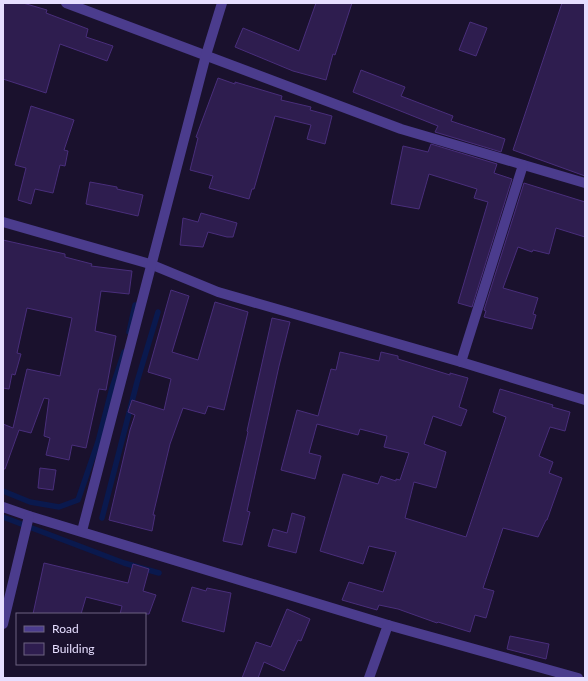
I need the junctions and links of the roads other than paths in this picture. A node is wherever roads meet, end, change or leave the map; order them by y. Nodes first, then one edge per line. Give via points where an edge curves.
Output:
1 (66, 3) edge
2 (222, 3) edge
3 (206, 55) junction
4 (523, 165) junction
5 (585, 183) edge
6 (3, 222) edge
7 (150, 264) junction
8 (461, 362) junction
9 (585, 400) edge
10 (3, 507) edge
11 (29, 516) junction
12 (82, 531) junction
13 (3, 624) edge
14 (388, 625) junction
15 (369, 678) edge
16 (578, 678) edge

1 - 3 street
2 - 3 street
3 - 4 street via 401,129
3 - 7 street
4 - 5 street
4 - 8 street
6 - 7 street
7 - 8 street via 218,292
7 - 12 street
8 - 9 street
10 - 11 street
11 - 12 street
11 - 13 street
12 - 14 street
14 - 15 street
14 - 16 street

